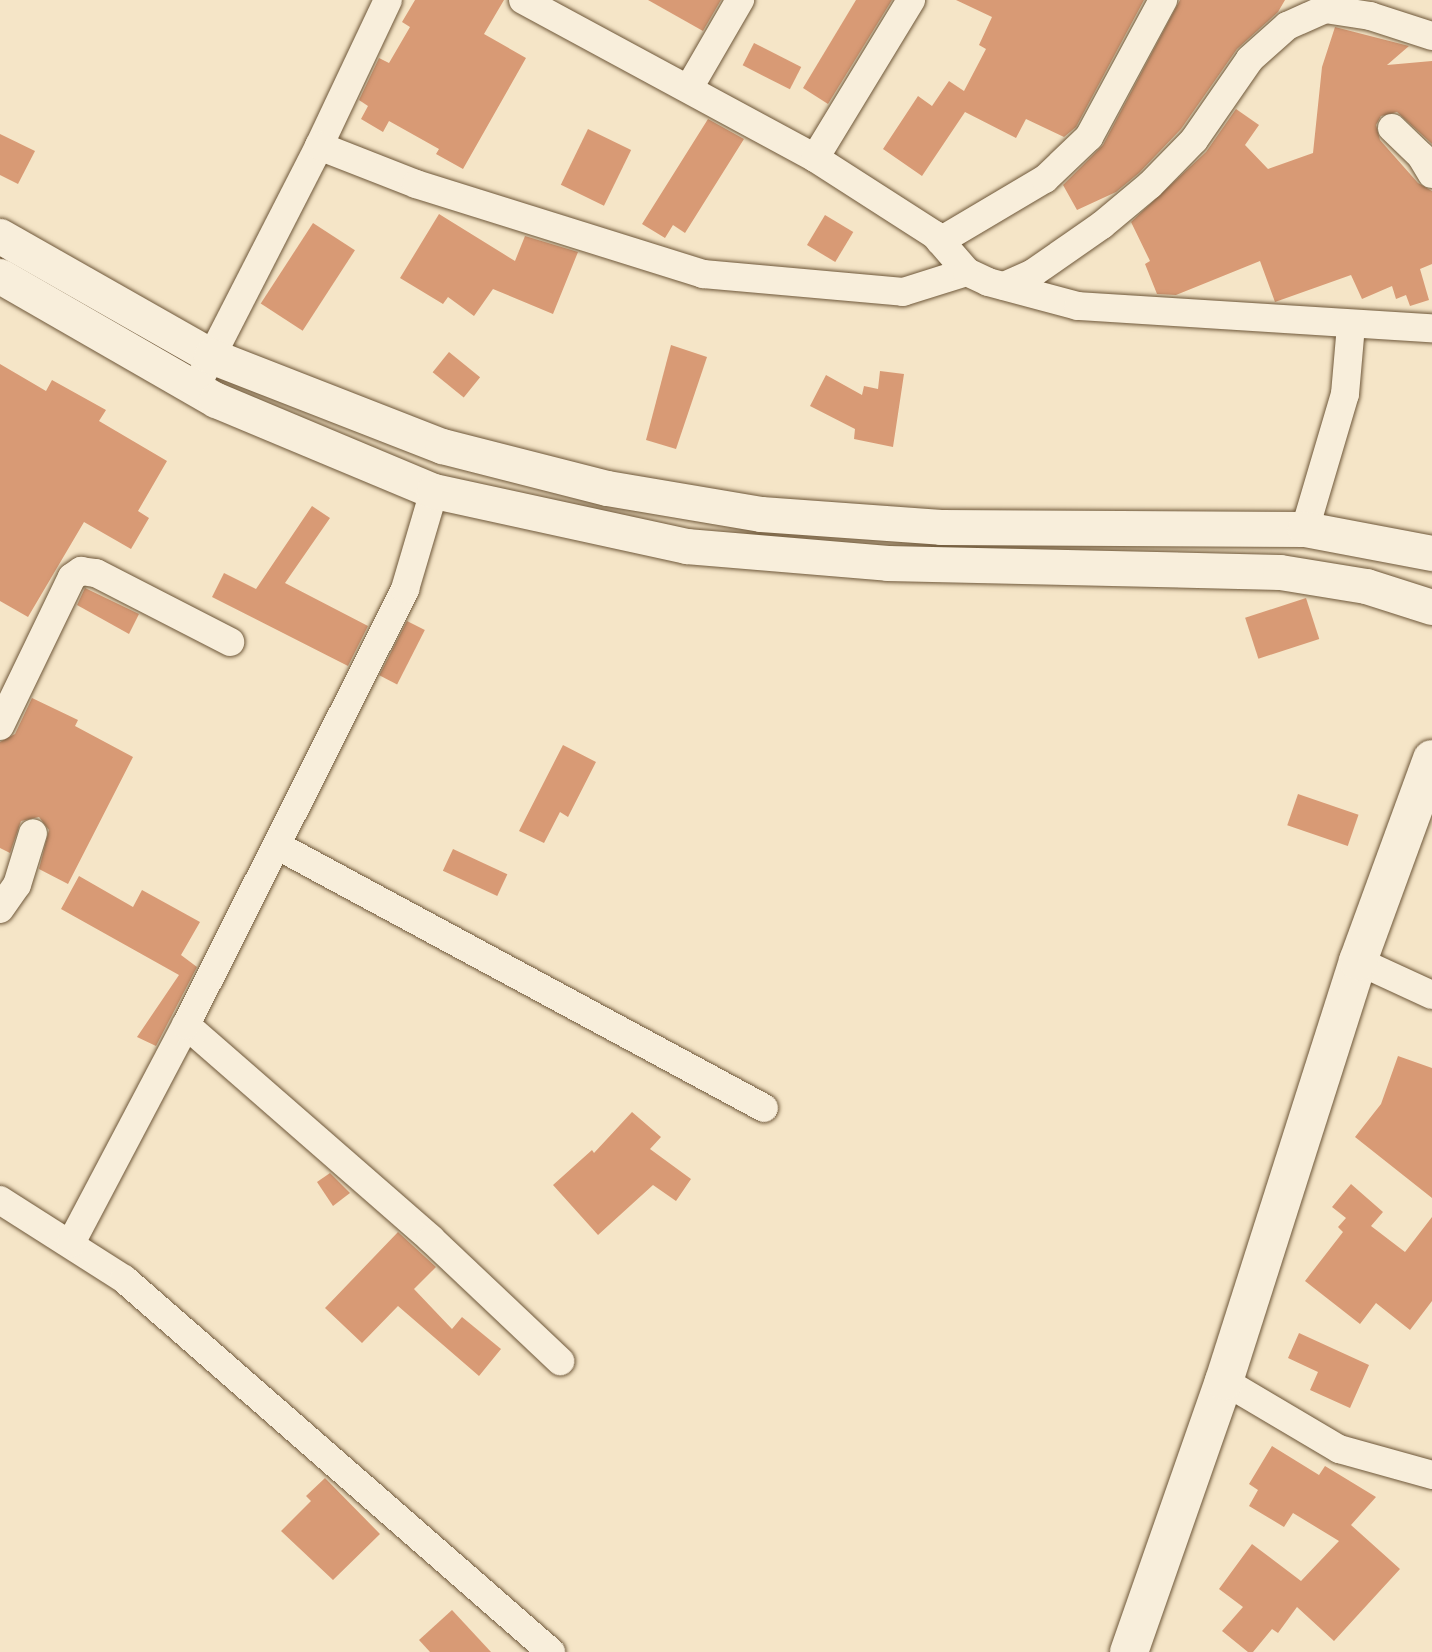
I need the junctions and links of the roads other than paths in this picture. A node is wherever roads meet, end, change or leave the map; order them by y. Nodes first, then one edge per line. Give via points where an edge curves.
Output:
1 (388, 0) edge
2 (740, 0) edge
3 (911, 0) edge
4 (1163, 0) edge
5 (534, 2) edge
6 (1432, 36) edge
7 (689, 88) junction
8 (1392, 128) dead end
9 (319, 146) junction
10 (815, 158) junction
11 (1432, 174) edge
12 (0, 236) edge
13 (940, 241) junction
14 (967, 272) junction
15 (2, 281) edge
16 (1004, 286) junction
17 (1350, 325) junction
18 (1432, 328) edge
19 (211, 356) junction
20 (196, 389) junction
21 (434, 491) junction
22 (1305, 529) junction
23 (1432, 553) edge
24 (1432, 607) edge
25 (230, 642) dead end
26 (0, 726) edge
27 (1432, 759) edge
28 (33, 834) dead end
29 (278, 846) junction
30 (0, 909) edge
31 (1358, 961) junction
32 (1432, 995) edge
33 (186, 1025) junction
34 (764, 1108) dead end
35 (0, 1200) edge
36 (71, 1243) junction
37 (560, 1362) dead end
38 (1224, 1381) junction
39 (1432, 1475) edge
40 (551, 1652) edge
41 (1129, 1652) edge

1 - 9 street
2 - 7 street
3 - 10 street
4 - 13 street via 1089,137 1045,179
5 - 7 street
6 - 16 street via 1370,16 1325,9 1287,26 1250,59 1194,140 1150,185 1068,249
7 - 10 street
8 - 11 street via 1421,156
9 - 14 street via 416,184 703,274 903,292
9 - 19 street
10 - 13 street
12 - 19 street
13 - 14 street
14 - 16 street
15 - 20 street
16 - 17 street via 1078,306 1218,311
17 - 18 street
17 - 22 street via 1345,394
19 - 20 street
19 - 22 street via 442,446 607,488 761,514 941,527
20 - 21 street
21 - 24 street via 686,546 887,563 1280,572 1366,586
21 - 29 street via 405,589
22 - 23 street
25 - 26 street via 96,573 81,571 72,577
27 - 31 main road
28 - 30 street via 17,885
29 - 33 street
29 - 34 street
31 - 32 street
31 - 38 main road
33 - 36 street
33 - 37 street via 431,1239
35 - 36 street
36 - 40 street via 124,1279
38 - 39 street via 1339,1448
38 - 41 main road

